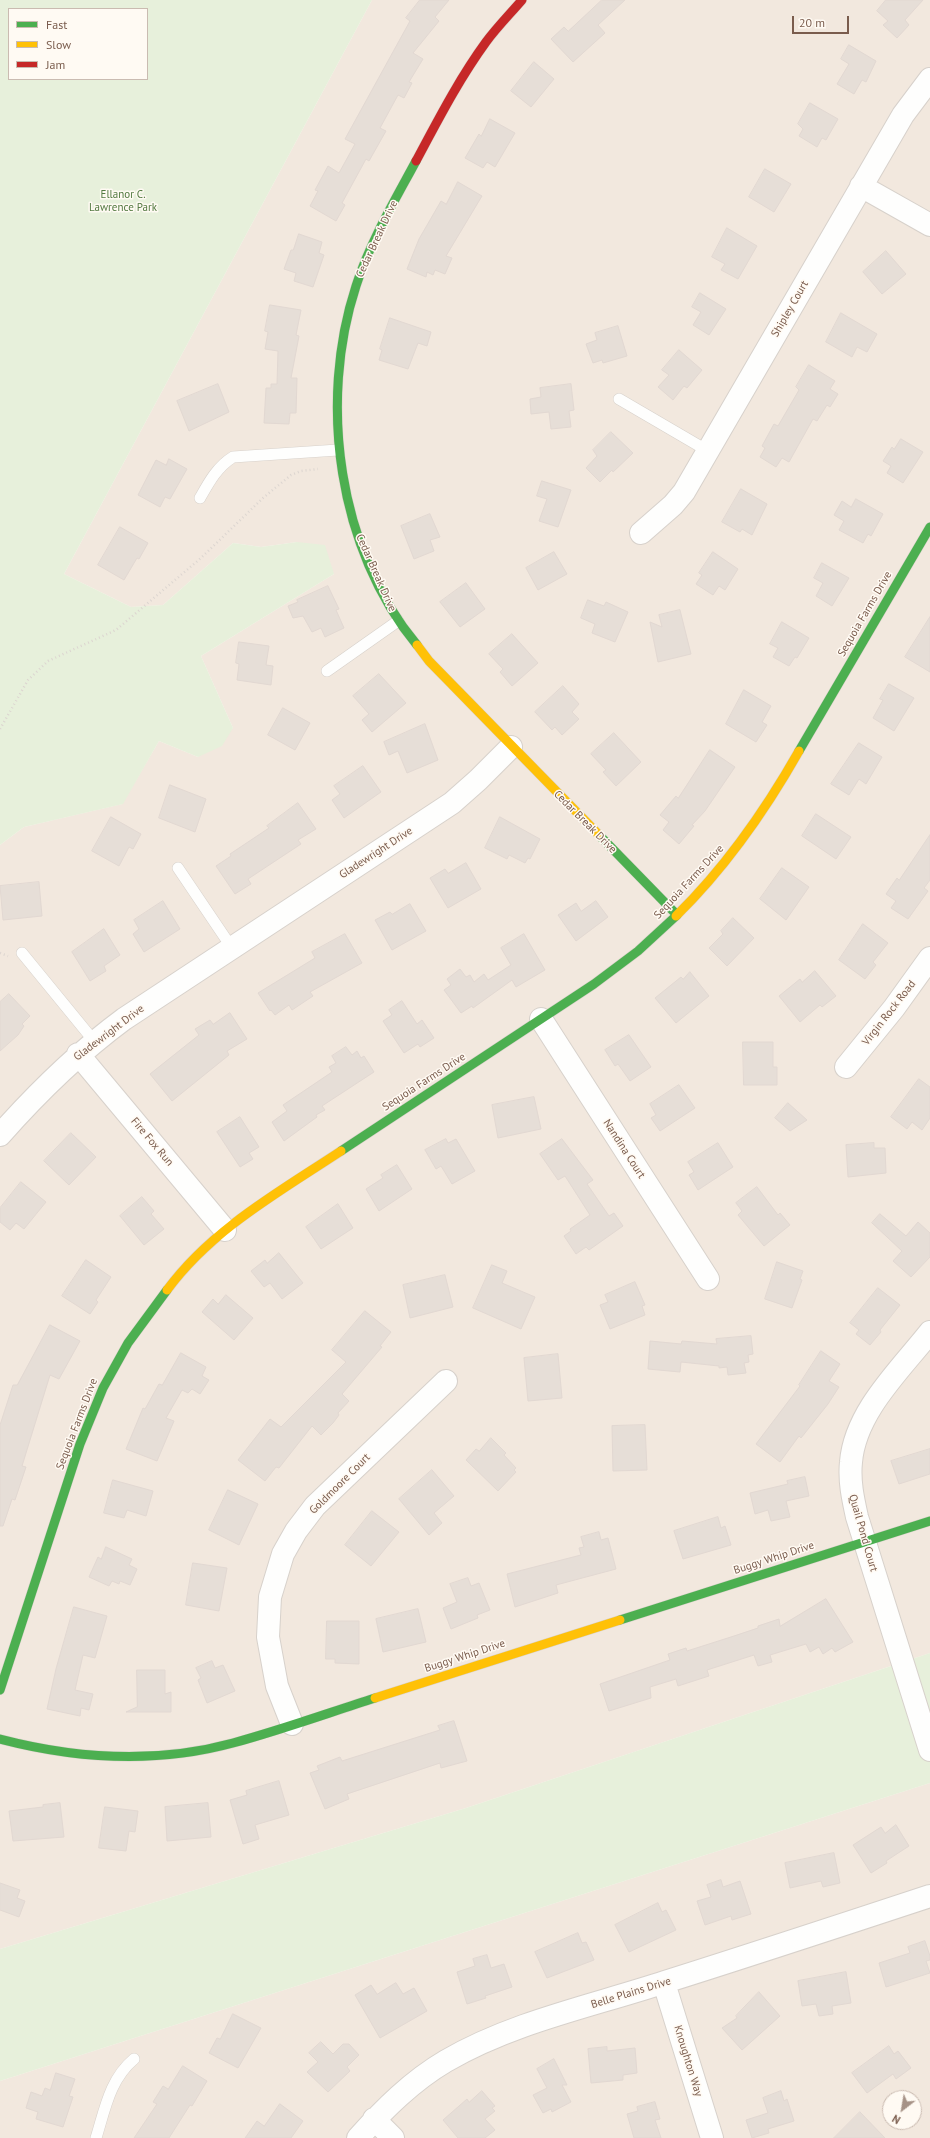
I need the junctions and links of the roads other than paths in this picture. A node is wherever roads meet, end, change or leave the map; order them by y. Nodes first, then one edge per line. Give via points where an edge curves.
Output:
1 (522, 0) edge
2 (930, 79) edge
3 (861, 186) junction
4 (930, 225) edge
5 (619, 399) dead end
6 (338, 450) junction
7 (708, 451) junction
8 (200, 498) dead end
9 (930, 527) edge
10 (641, 533) dead end
11 (398, 621) junction
12 (327, 671) dead end
13 (511, 747) junction
14 (178, 868) dead end
15 (677, 915) junction
16 (232, 948) junction
17 (22, 953) dead end
18 (930, 958) edge
19 (541, 1019) junction
20 (86, 1048) junction
21 (846, 1067) dead end
22 (0, 1135) edge
23 (225, 1230) junction
24 (708, 1279) dead end
25 (930, 1332) edge
26 (446, 1382) dead end
27 (930, 1520) edge
28 (865, 1542) junction
29 (0, 1690) edge
30 (292, 1724) junction
31 (0, 1739) edge
32 (930, 1750) edge
33 (930, 1896) edge
34 (664, 1983) junction
35 (134, 2059) dead end
36 (374, 2119) junction
37 (96, 2138) edge
38 (358, 2138) edge
39 (393, 2138) edge
40 (712, 2138) edge

1 - 6 street, Cedar Break Drive via 486,42 451,95 365,260 344,328 338,369
2 - 3 street, Shipley Court via 903,115
3 - 4 street
3 - 7 street, Shipley Court
5 - 7 lane
6 - 8 lane via 233,457 214,474
6 - 11 street, Cedar Break Drive via 345,489 358,535 376,579
7 - 10 street, Shipley Court via 684,492
9 - 15 street, Sequoia Farms Drive via 770,800 716,873
11 - 12 lane, Cedar Break Drive
11 - 13 street, Cedar Break Drive via 429,661
13 - 15 street, Cedar Break Drive
13 - 16 street, Gladewright Drive via 452,803
14 - 16 lane
15 - 19 street, Sequoia Farms Drive via 638,950
16 - 20 street, Gladewright Drive via 124,1019
17 - 20 lane
18 - 21 street, Virgin Rock Road via 894,1008
19 - 23 street, Sequoia Farms Drive
19 - 24 street, Nandina Court
20 - 22 street, Gladewright Drive via 33,1098
20 - 23 street, Fire Fox Run
23 - 29 street, Sequoia Farms Drive via 203,1249 157,1302 128,1343 103,1388 80,1444
25 - 28 street, Quail Pond Court via 880,1396 865,1418 855,1442 851,1461 851,1492
26 - 30 street, Goldmoore Court via 315,1506 296,1531 284,1554 270,1597 268,1638 277,1686
27 - 28 street, Buggy Whip Drive
28 - 30 street, Buggy Whip Drive
28 - 32 street, Quail Pond Court
30 - 31 street, Buggy Whip Drive via 207,1749 133,1758 56,1753
33 - 34 street, Belle Plains Drive
34 - 36 street, Belle Plains Drive via 518,2028 474,2046 419,2079
34 - 40 street, Knoughton Way
35 - 37 lane via 116,2079
36 - 38 street, Belle Plains Drive
36 - 39 street

